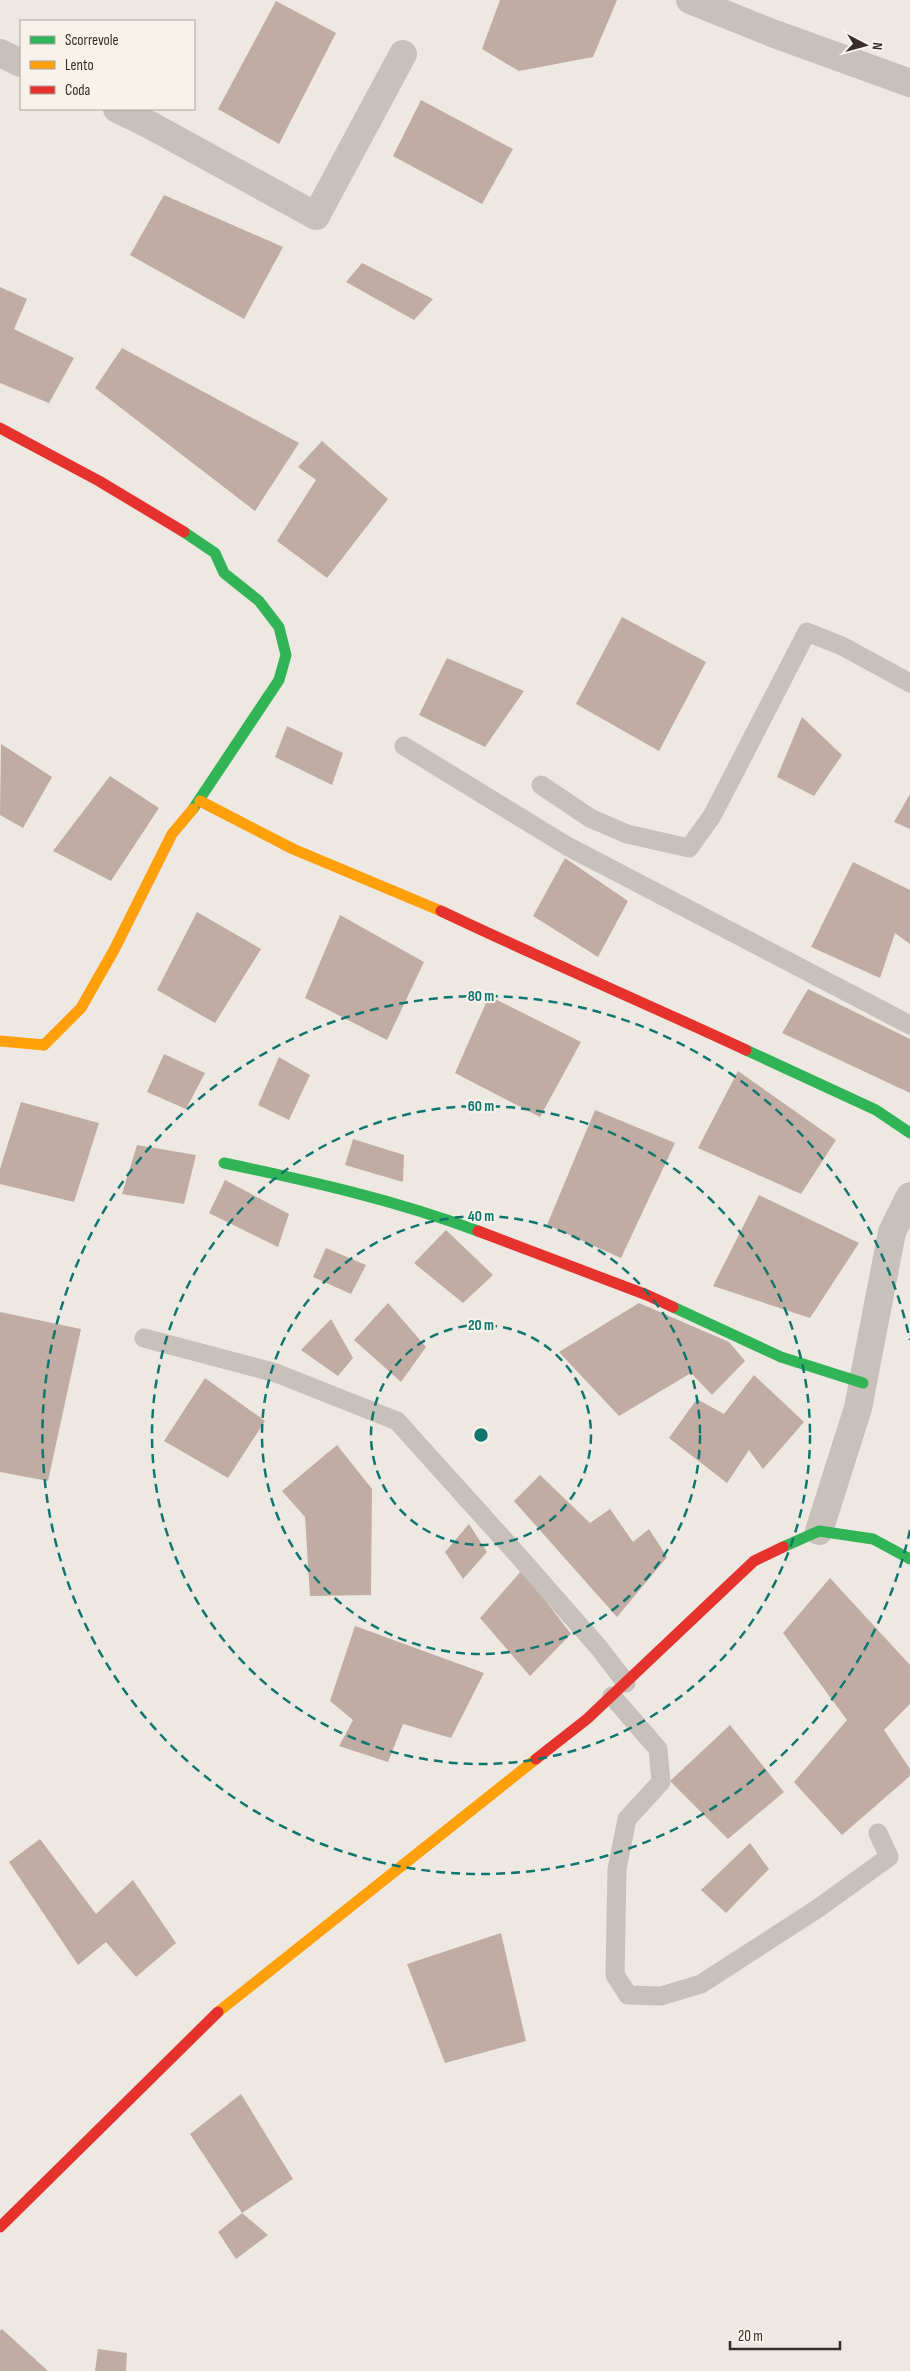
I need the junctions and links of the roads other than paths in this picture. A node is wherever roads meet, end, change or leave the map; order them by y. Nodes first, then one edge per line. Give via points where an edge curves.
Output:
1 (690, 0) edge
2 (0, 53) edge
3 (403, 54) dead end
4 (20, 63) edge
5 (910, 83) edge
6 (119, 110) edge
7 (0, 428) edge
8 (910, 683) edge
9 (404, 746) dead end
10 (541, 785) dead end
11 (200, 801) junction
12 (910, 1026) edge
13 (0, 1042) edge
14 (910, 1133) edge
15 (224, 1163) dead end
16 (910, 1196) edge
17 (144, 1338) dead end
18 (863, 1383) junction
19 (819, 1531) junction
20 (910, 1559) edge
21 (619, 1689) junction
22 (878, 1833) dead end
23 (0, 2227) edge

1 - 5 street
2 - 4 street
3 - 6 street via 316,216
7 - 11 street via 99,481 208,548 215,553 224,573 259,601 279,627 286,654 279,680
8 - 10 lane via 842,646 807,632 712,816 689,848 627,834 590,818
9 - 12 lane via 567,846
11 - 13 street via 172,834 81,1008 44,1046
11 - 14 street via 293,849 429,905 876,1110
15 - 18 street via 327,1184 440,1217 647,1295 781,1357
16 - 18 street via 892,1232
17 - 21 lane via 276,1373 397,1421 600,1649
18 - 19 street
19 - 20 street via 873,1539
19 - 21 street via 754,1561
21 - 22 lane via 658,1749 661,1782 627,1819 617,1869 614,1975 628,1995 661,1996 700,1984 817,1909 889,1858
21 - 23 street via 587,1719 212,2017

